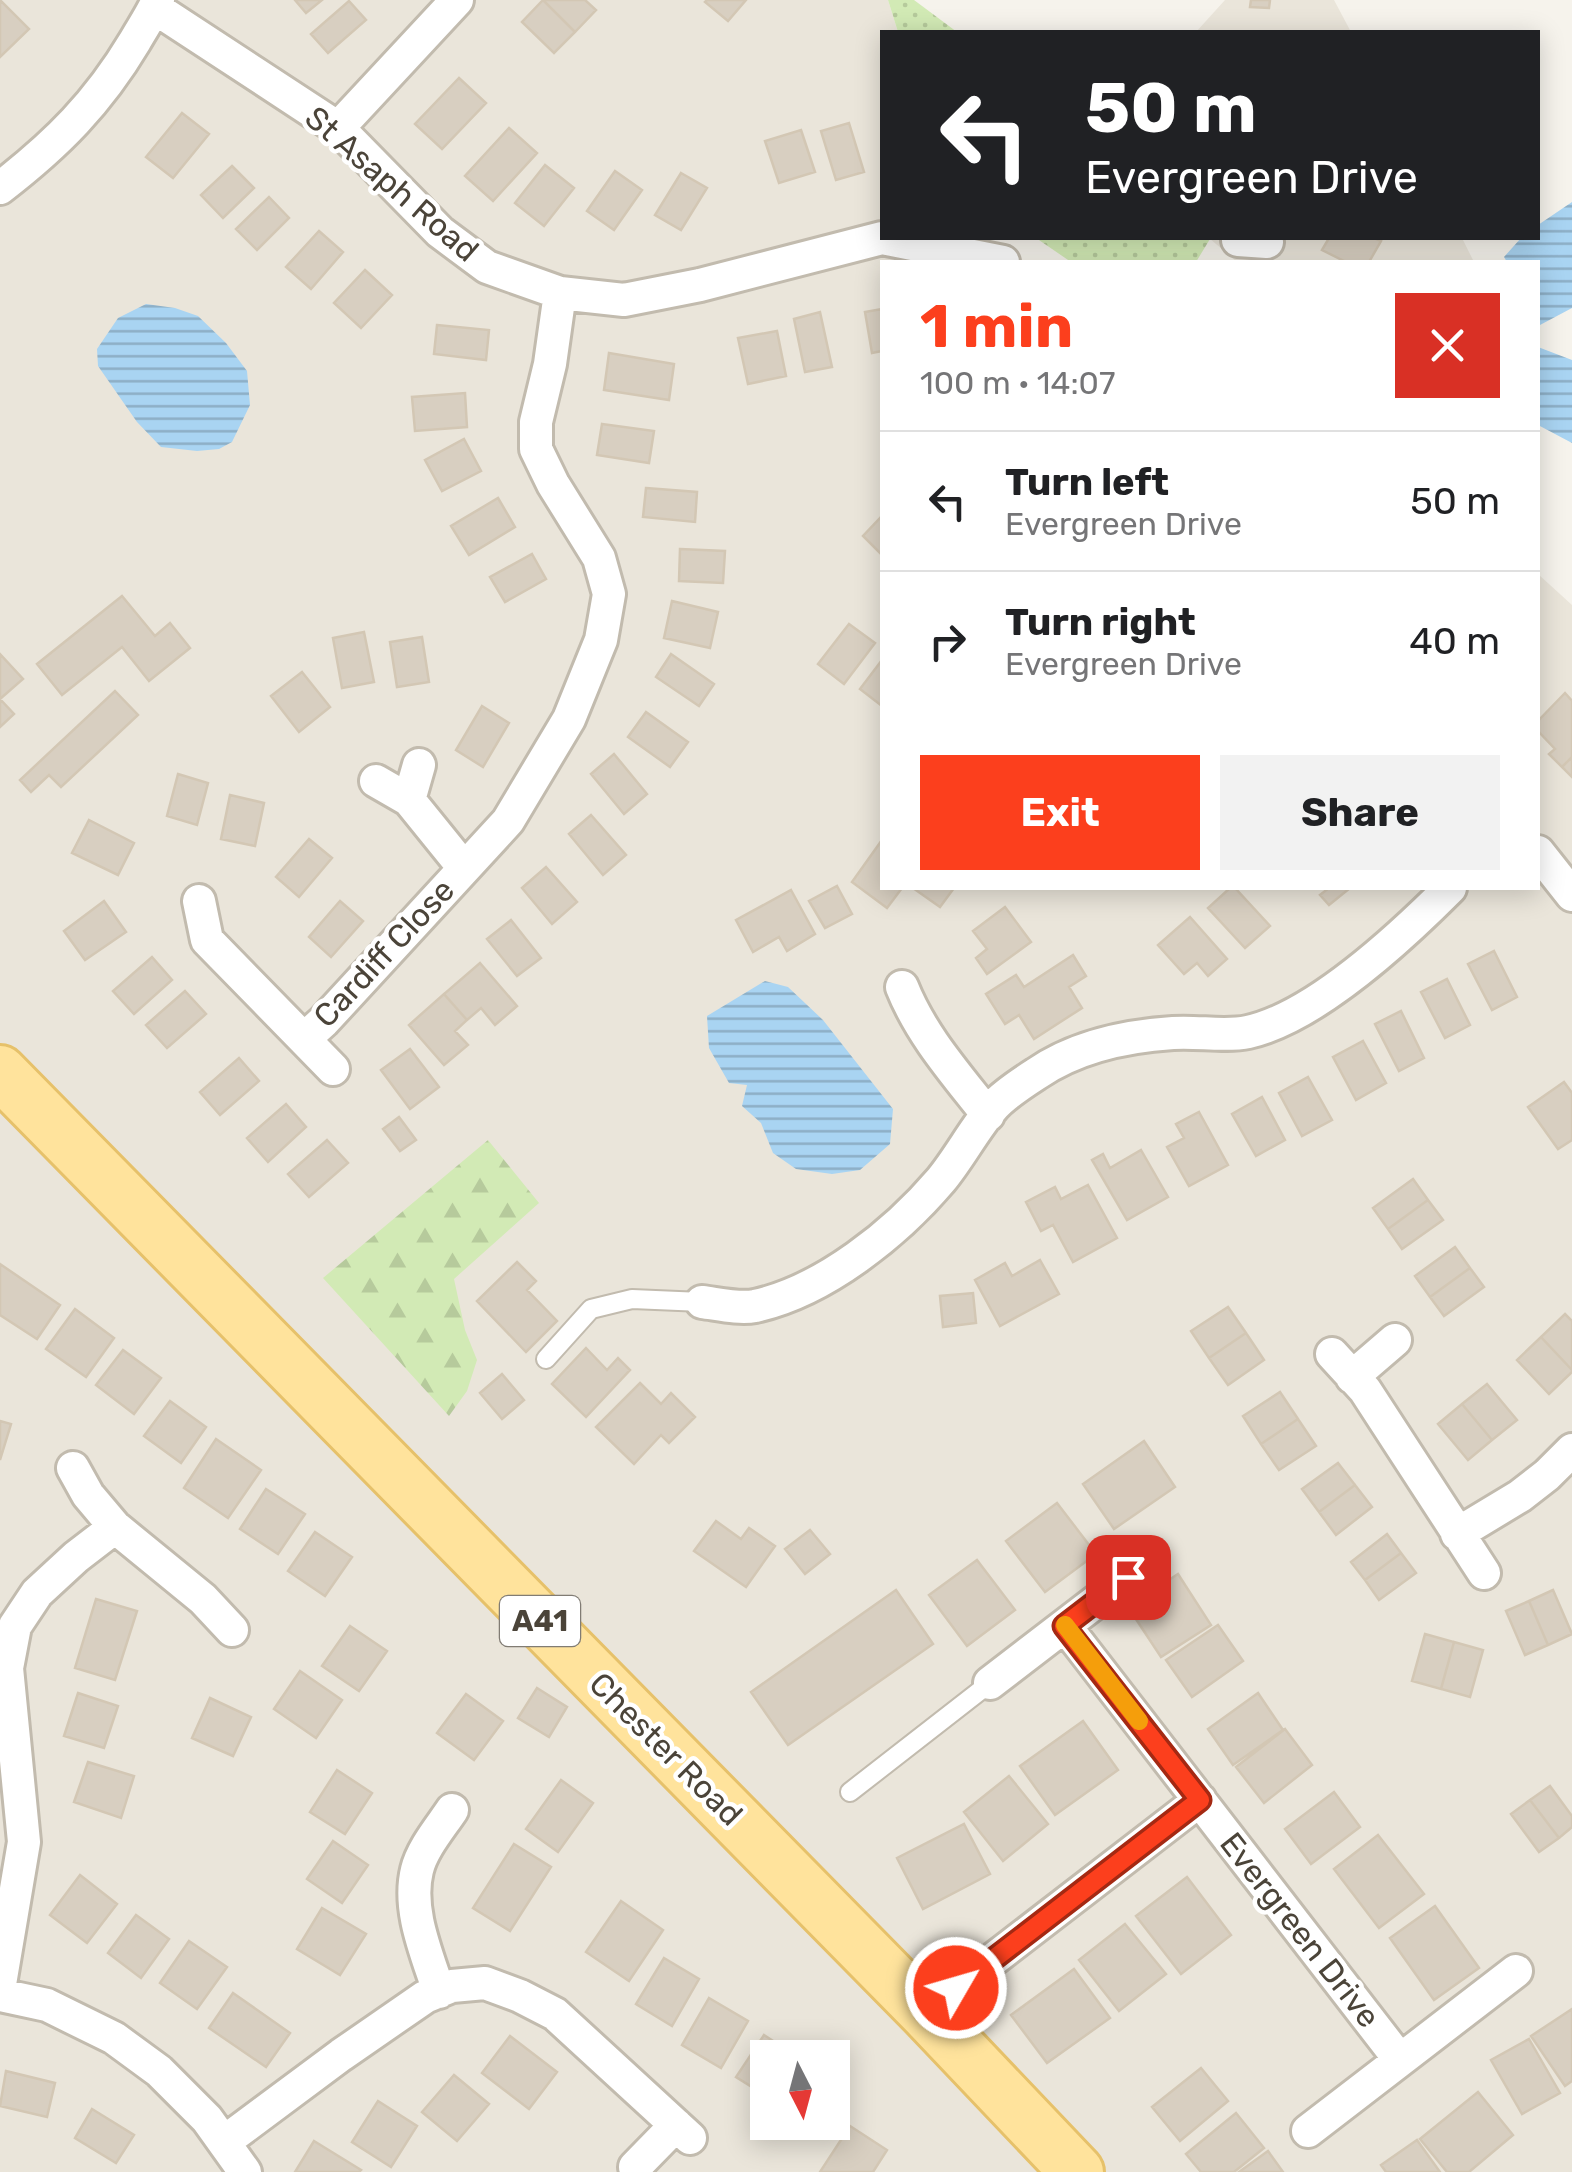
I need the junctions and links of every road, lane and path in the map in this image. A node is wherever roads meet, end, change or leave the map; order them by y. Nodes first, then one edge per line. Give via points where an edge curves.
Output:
1 (457, 0) edge
2 (156, 4) edge
3 (338, 128) junction
4 (0, 188) edge
5 (880, 239) edge
6 (892, 240) edge
7 (993, 260) edge
8 (560, 293) junction
9 (420, 765) dead end
10 (376, 781) dead end
11 (409, 800) junction
12 (1540, 855) edge
13 (464, 868) junction
14 (1448, 890) edge
15 (1572, 895) edge
16 (199, 901) dead end
17 (902, 986) dead end
18 (304, 1039) junction
19 (333, 1068) dead end
20 (0, 1072) edge
21 (988, 1115) junction
22 (702, 1302) joint
23 (1395, 1340) dead end
24 (546, 1360) dead end
25 (1572, 1450) edge
26 (72, 1468) dead end
27 (115, 1526) junction
28 (1457, 1534) junction
29 (1484, 1573) dead end
30 (1128, 1577) dead end
31 (1064, 1626) junction
32 (232, 1630) dead end
33 (990, 1683) joint
34 (850, 1792) dead end
35 (1200, 1800) junction
36 (452, 1810) dead end
37 (1516, 1971) dead end
38 (0, 1984) edge
39 (438, 1992) junction
40 (0, 1995) edge
41 (925, 2012) junction
42 (1400, 2060) junction
43 (1308, 2131) dead end
44 (224, 2142) junction
45 (635, 2166) dead end
46 (245, 2172) edge
47 (1078, 2172) edge

1 - 3 street
2 - 3 street, St Asaph Road
2 - 4 street via 85,113
3 - 8 street, St Asaph Road via 440,232 487,266
5 - 8 street, St Asaph Road via 624,300
6 - 7 street, St Asaph Road
8 - 13 street, Cardiff Close via 536,449 599,558 609,594 601,640 569,720 508,821
9 - 11 street
10 - 11 street, Cardiff Close
11 - 13 street, Cardiff Close
12 - 15 street
13 - 18 street, Cardiff Close
14 - 21 street via 1386,948 1298,1012 1247,1032 1171,1033 1098,1044 1038,1072
16 - 18 street, Cardiff Close via 208,940
17 - 21 street via 929,1039
18 - 19 street, Cardiff Close
20 - 41 main road, Chester Road / A41
21 - 22 street via 909,1215 825,1277 752,1307
22 - 24 lane via 632,1299 591,1310
23 - 28 street via 1342,1366
25 - 28 street via 1520,1496
26 - 27 street
27 - 32 street
27 - 38 street via 37,1592 15,1626 7,1668 24,1842
28 - 29 street
30 - 31 street
31 - 33 street
31 - 35 street, Evergreen Drive
33 - 34 lane
35 - 41 street, Evergreen Drive
35 - 42 street, Evergreen Drive
36 - 39 street via 417,1868 414,1893
37 - 42 street, Evergreen Drive
39 - 44 street via 392,2018
39 - 45 street via 485,1982 555,2014 683,2131
40 - 44 street via 47,2005 114,2038 159,2071
41 - 47 main road, Chester Road / A41
42 - 43 street, Evergreen Drive
44 - 46 street

